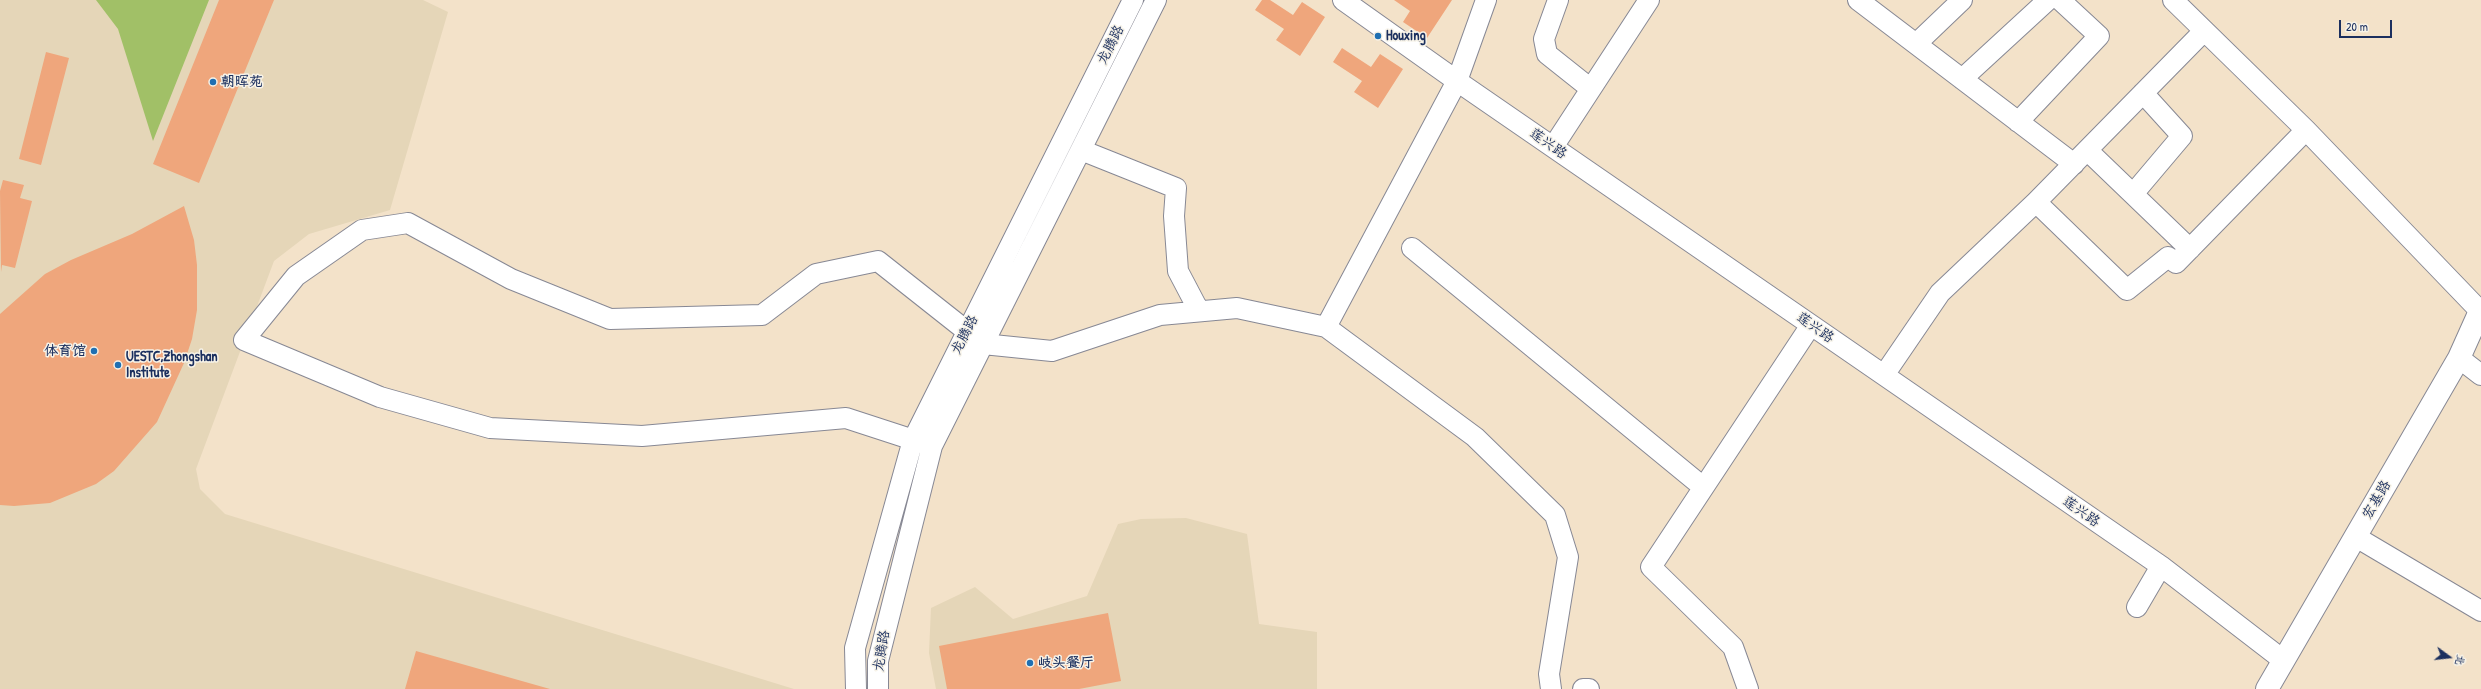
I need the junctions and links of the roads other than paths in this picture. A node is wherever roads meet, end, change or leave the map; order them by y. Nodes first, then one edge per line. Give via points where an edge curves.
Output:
1 (1134, 0) edge
2 (1156, 0) edge
3 (1343, 0) edge
4 (1486, 0) edge
5 (1558, 0) edge
6 (1649, 0) edge
7 (1962, 0) edge
8 (2048, 0) edge
9 (2060, 0) edge
10 (2173, 0) edge
11 (1862, 1) edge
12 (2204, 31) junction
13 (1916, 44) junction
14 (1962, 79) junction
15 (1457, 81) junction
16 (1591, 89) junction
17 (2142, 93) junction
18 (2018, 122) junction
19 (2306, 130) junction
20 (1552, 147) junction
21 (1081, 150) junction
22 (2087, 150) junction
23 (2074, 164) junction
24 (2133, 194) junction
25 (2036, 202) junction
26 (1412, 248) dead end
27 (2190, 249) junction
28 (2480, 310) edge
29 (1199, 311) junction
30 (1811, 325) junction
31 (1326, 326) junction
32 (967, 332) junction
33 (983, 344) junction
34 (2459, 358) junction
35 (1884, 375) junction
36 (2481, 375) edge
37 (913, 440) junction
38 (932, 446) junction
39 (1703, 487) junction
40 (2356, 537) junction
41 (2161, 566) junction
42 (2137, 607) dead end
43 (2481, 611) edge
44 (2283, 660) junction
45 (856, 689) edge
46 (878, 689) edge
47 (1551, 689) edge
48 (1583, 689) edge
49 (1589, 689) edge
50 (1748, 689) edge
51 (2267, 689) edge

1 - 32 street, 龙腾路
2 - 21 street, 龙腾路
3 - 15 street, 莲兴路
4 - 15 street
5 - 16 street via 1544,39 1547,54
6 - 16 street
7 - 13 street
8 - 14 street
9 - 18 street via 2099,36
10 - 12 street
11 - 13 street
12 - 17 street
12 - 19 street
13 - 14 street
14 - 18 street
15 - 20 street, 莲兴路
15 - 31 street
16 - 20 street
17 - 22 street
17 - 24 street via 2182,136
18 - 23 street
19 - 27 street
19 - 28 street
20 - 30 street, 莲兴路
21 - 29 street via 1176,188 1174,216 1178,271
21 - 33 street, 龙腾路
22 - 23 street
22 - 24 street
23 - 25 street
24 - 27 street
25 - 27 street via 2127,290 2168,257 2176,263
25 - 35 street via 1940,293
26 - 39 street
28 - 34 main road, 宏基路
29 - 31 street via 1237,308
29 - 33 street via 1160,315 1052,351
30 - 35 street, 莲兴路
30 - 39 street
31 - 47 street via 1475,437 1555,516 1568,557 1549,674
32 - 33 street
32 - 37 street, 龙腾路
32 - 37 street via 878,261 816,274 762,315 610,319 511,279 408,223 362,230 296,276 244,340 380,397 490,428 642,436 846,418
33 - 38 street, 龙腾路
34 - 36 street
34 - 40 main road, 宏基路
35 - 41 street, 莲兴路
37 - 38 street
37 - 45 street, 龙腾路 via 855,648
38 - 46 street, 龙腾路 via 878,661
39 - 50 street via 1650,567 1733,647
40 - 43 street
40 - 44 main road, 宏基路
41 - 42 street
41 - 44 street, 莲兴路
44 - 51 main road, 宏基路
48 - 49 street

